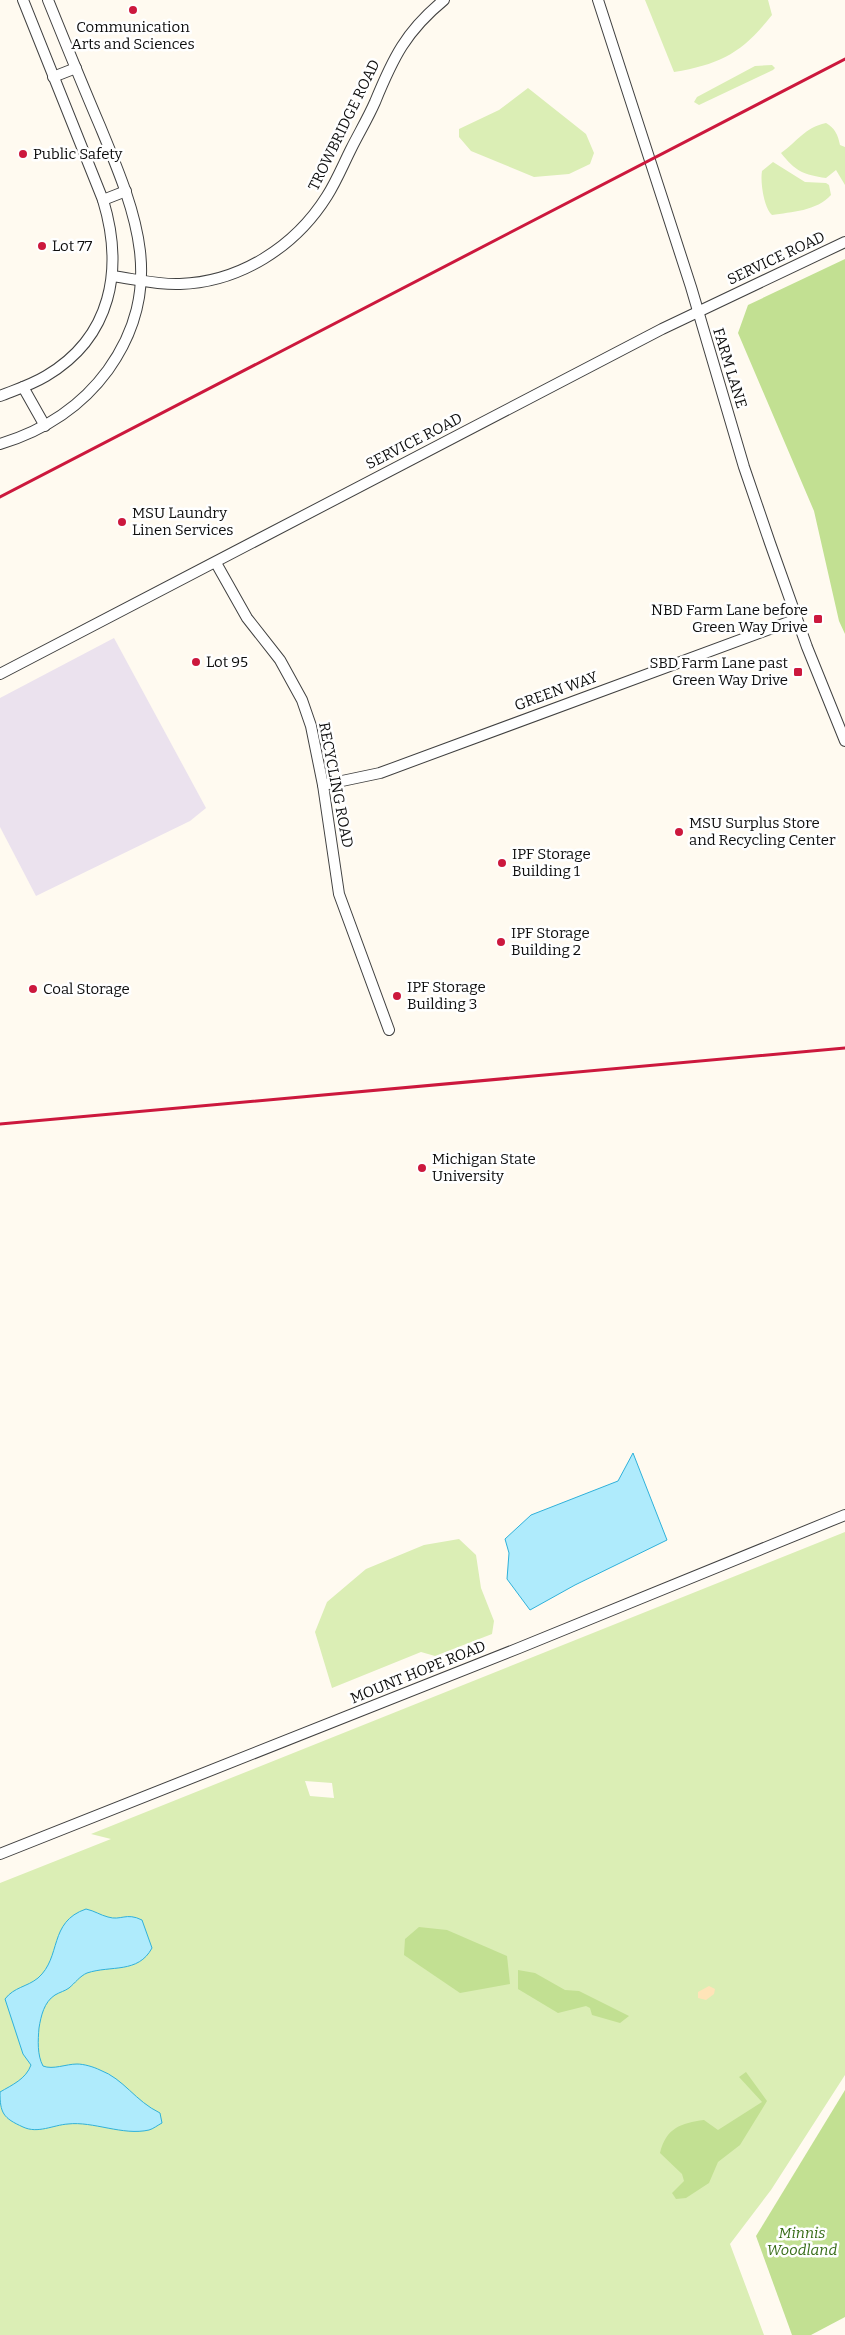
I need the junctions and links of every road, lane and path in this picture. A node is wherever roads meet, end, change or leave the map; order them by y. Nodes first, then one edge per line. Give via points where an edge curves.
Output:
1 (23, 0) edge
2 (48, 0) edge
3 (444, 0) edge
4 (598, 0) edge
5 (76, 68) junction
6 (53, 77) junction
7 (126, 190) junction
8 (103, 200) junction
9 (845, 242) edge
10 (112, 276) junction
11 (142, 280) junction
12 (698, 311) junction
13 (23, 387) junction
14 (0, 396) edge
15 (45, 426) junction
16 (0, 444) edge
17 (216, 563) junction
18 (797, 619) junction
19 (0, 674) edge
20 (845, 741) edge
21 (323, 785) junction
22 (389, 1030) dead end
23 (845, 1515) edge
24 (0, 1854) edge

1 - 6 street
2 - 5 street
3 - 11 street, TROWBRIDGE ROAD via 417,25 396,54 327,196 293,236 254,264 225,277 179,284
4 - 12 street, FARM LANE
5 - 6 street
5 - 7 street
6 - 8 street
7 - 8 street
7 - 11 street via 136,225
8 - 10 street via 112,233
9 - 12 street, SERVICE ROAD
10 - 11 street, TROWBRIDGE ROAD
10 - 13 street via 102,313 82,345 55,370
11 - 15 street via 132,324 112,365 82,399
12 - 17 street, SERVICE ROAD
12 - 18 street, FARM LANE via 744,467
13 - 14 street
13 - 15 street
15 - 16 street
17 - 19 street, SERVICE ROAD
17 - 21 street, RECYCLING ROAD via 247,618 280,660 298,694 310,726
18 - 20 street, FARM LANE
18 - 21 street, GREEN WAY via 380,773
21 - 22 street, RECYCLING ROAD via 339,894
23 - 24 street, MOUNT HOPE ROAD

